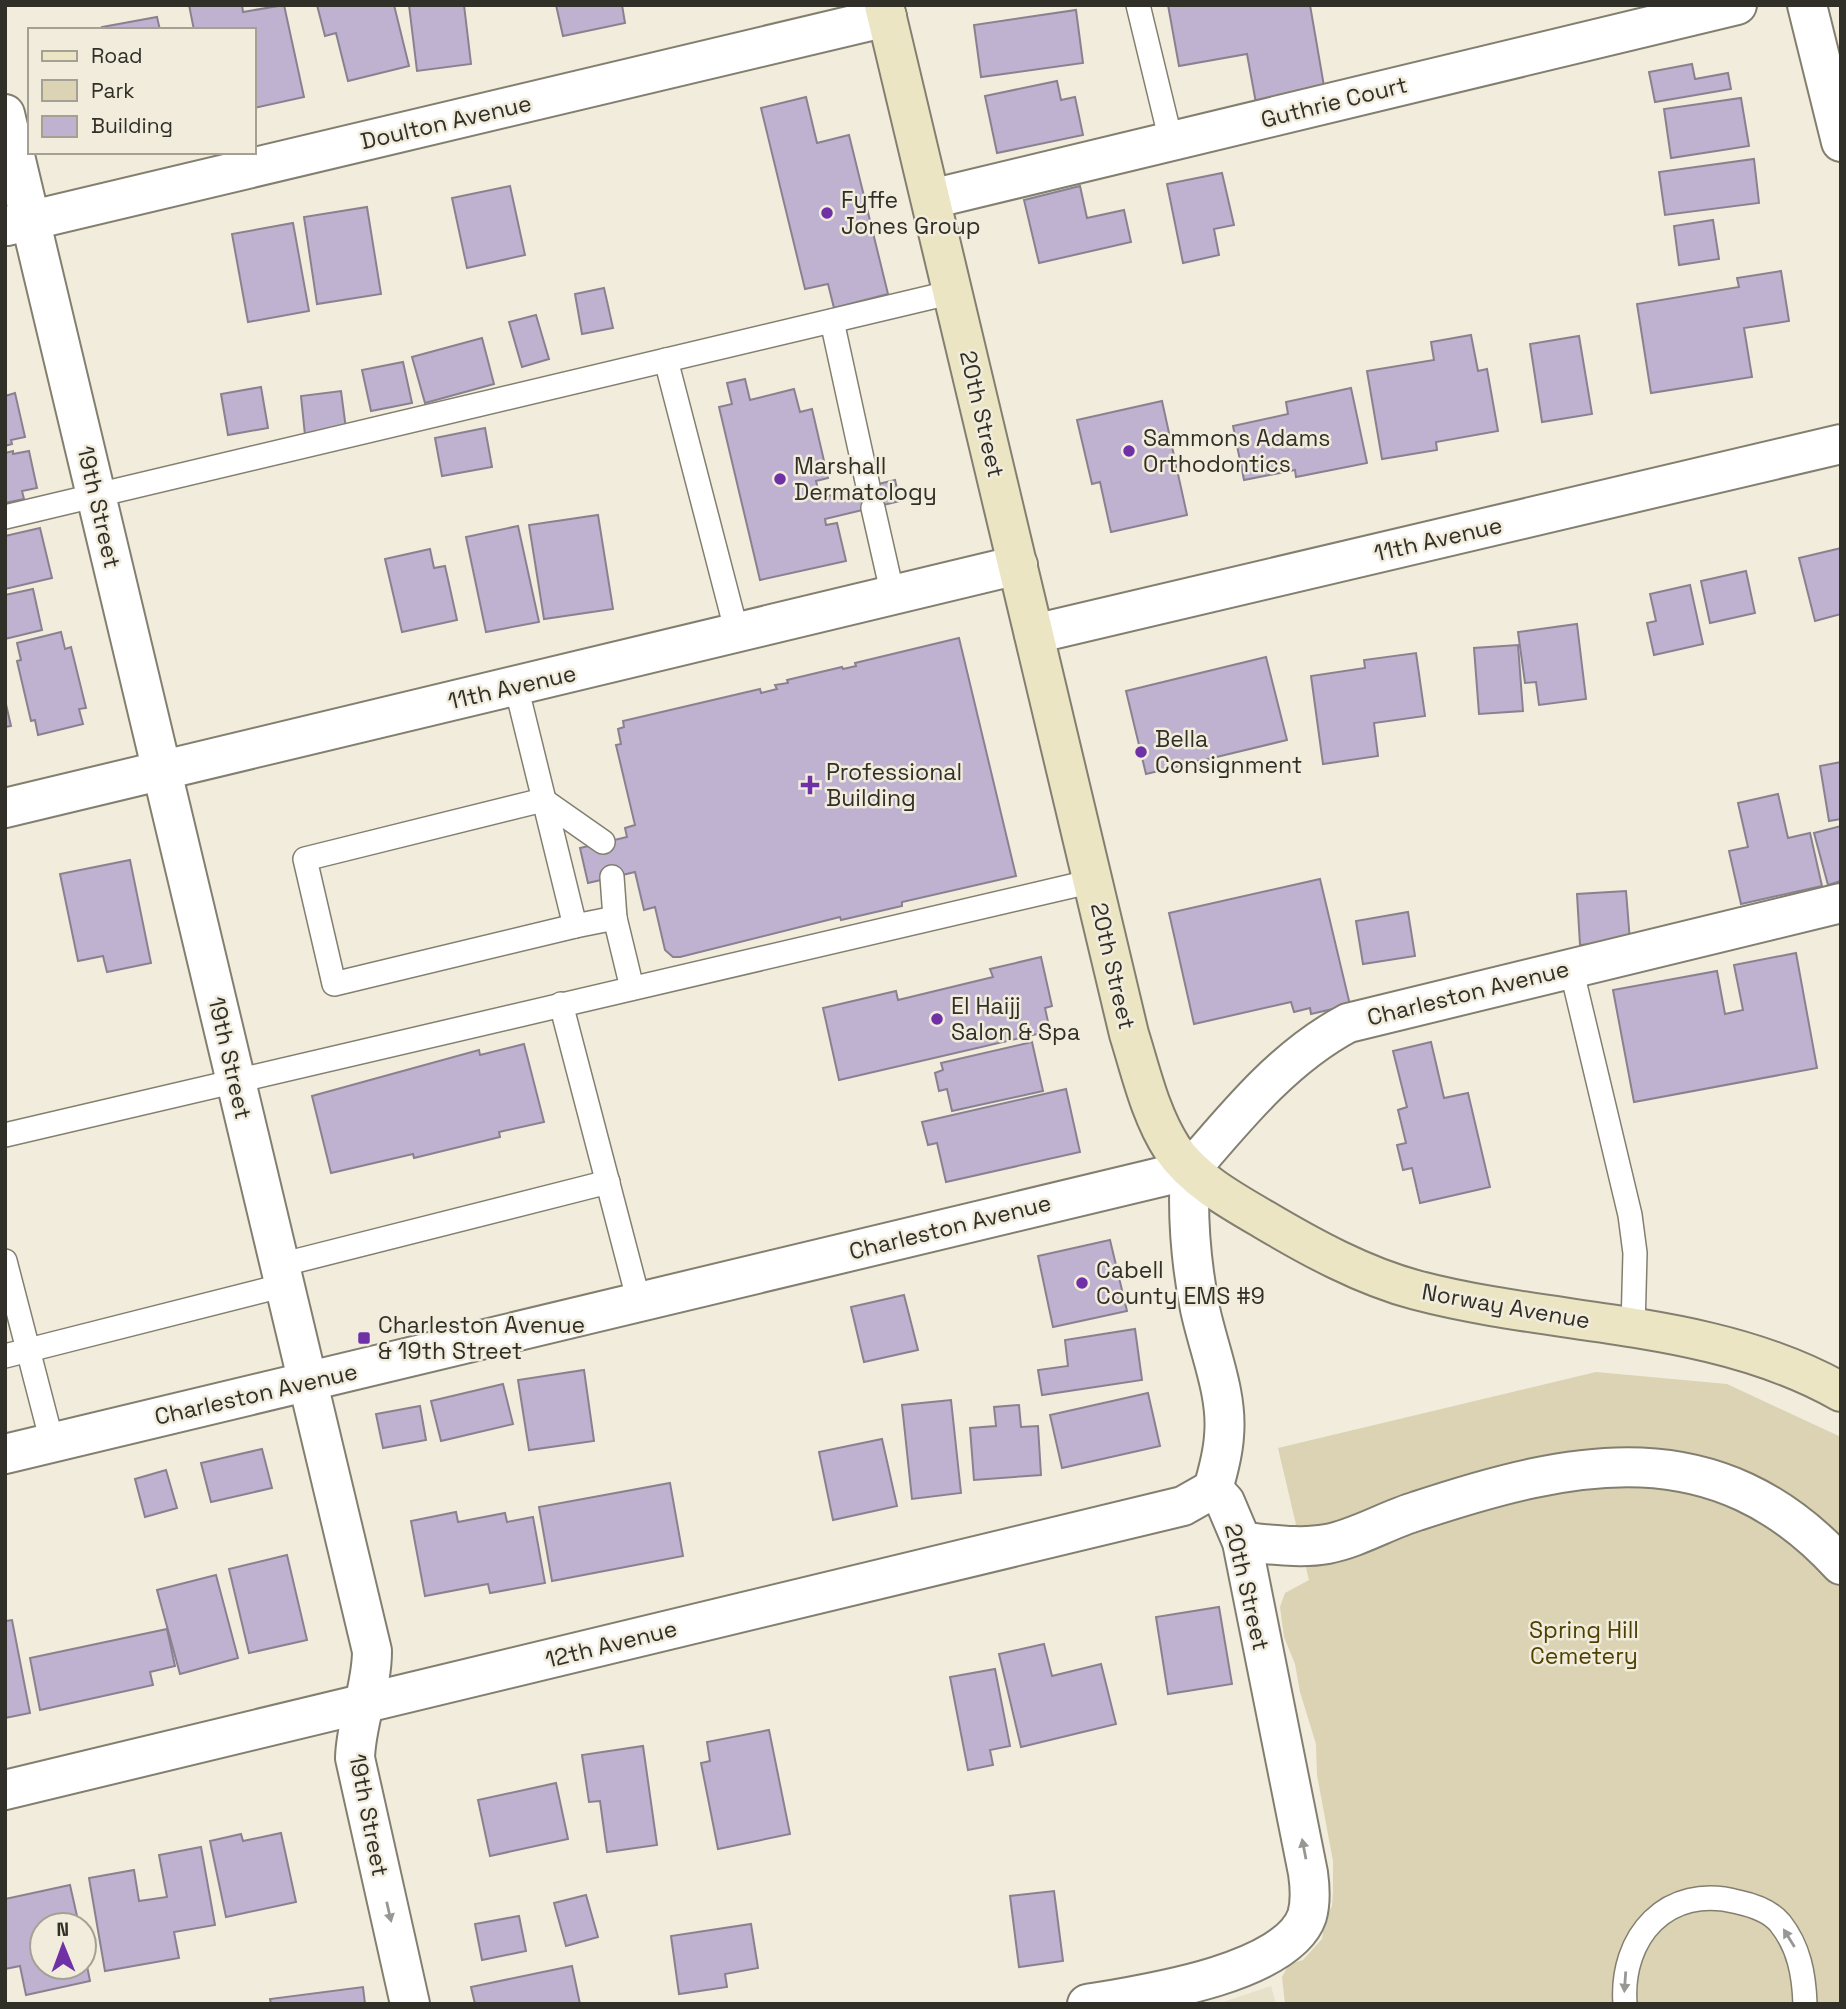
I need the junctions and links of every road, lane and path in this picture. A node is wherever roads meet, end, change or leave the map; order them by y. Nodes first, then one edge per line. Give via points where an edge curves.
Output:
1 (1138, 5) edge
2 (1737, 5) edge
3 (1807, 5) edge
4 (885, 11) edge
5 (5, 114) edge
6 (1171, 141) junction
7 (1841, 142) edge
8 (931, 199) junction
9 (18, 223) edge
10 (953, 292) junction
11 (832, 321) junction
12 (666, 360) junction
13 (1841, 443) edge
14 (96, 495) junction
15 (5, 517) edge
16 (1018, 565) junction
17 (893, 596) junction
18 (737, 633) junction
19 (1034, 635) junction
20 (516, 686) junction
21 (163, 771) junction
22 (543, 800) junction
23 (5, 808) edge
24 (603, 842) dead end
25 (612, 877) dead end
26 (1093, 881) junction
27 (1841, 903) edge
28 (615, 918) junction
29 (575, 926) junction
30 (1571, 968) junction
31 (632, 988) junction
32 (561, 1004) junction
33 (235, 1079) junction
34 (5, 1135) edge
35 (1190, 1170) junction
36 (608, 1182) junction
37 (5, 1261) edge
38 (282, 1275) junction
39 (639, 1302) junction
40 (1633, 1328) junction
41 (16, 1353) edge
42 (308, 1381) junction
43 (1841, 1392) edge
44 (52, 1443) junction
45 (5, 1454) edge
46 (1213, 1489) junction
47 (1242, 1542) junction
48 (1841, 1565) edge
49 (366, 1703) junction
50 (5, 1790) edge
51 (410, 2004) edge
52 (1087, 2004) edge
53 (1625, 2004) edge
54 (1805, 2004) edge

1 - 6 lane
2 - 6 street, Guthrie Court
3 - 7 street
4 - 8 main road, 20th Street
4 - 9 street, Doulton Avenue
5 - 9 street, 19th Street
6 - 8 street, Guthrie Court
8 - 10 main road, 20th Street
9 - 14 street, 19th Street
10 - 11 lane
10 - 16 main road, 20th Street
11 - 12 lane
11 - 17 lane
12 - 14 lane
12 - 18 lane
13 - 19 street, 11th Avenue
14 - 15 lane
14 - 21 street, 19th Street
16 - 17 street, 11th Avenue
16 - 19 main road, 20th Street
17 - 18 street, 11th Avenue
18 - 20 street, 11th Avenue
19 - 26 main road, 20th Street
20 - 21 street, 11th Avenue
20 - 22 lane
21 - 23 street, 11th Avenue
21 - 33 street, 19th Street
22 - 24 lane
22 - 29 lane
22 - 29 lane via 305,859 334,984
25 - 28 lane
26 - 31 lane
26 - 35 main road, 20th Street via 1129,1034 1149,1096 1173,1148
27 - 30 street, Charleston Avenue
28 - 29 lane
28 - 31 lane
30 - 35 street, Charleston Avenue via 1349,1023 1323,1036 1241,1110
30 - 40 lane via 1630,1215 1635,1253
31 - 32 lane
32 - 33 lane
32 - 36 lane
33 - 34 lane
33 - 38 street, 19th Street
35 - 39 street, Charleston Avenue
35 - 40 main road, Norway Avenue via 1293,1237 1412,1289
35 - 46 street via 1190,1251 1224,1406 1224,1436
36 - 38 lane
36 - 39 lane
37 - 41 lane
38 - 41 lane
38 - 42 street, 19th Street
39 - 42 street, Charleston Avenue
40 - 43 main road, Norway Avenue via 1757,1356
41 - 44 lane
42 - 44 street, Charleston Avenue
42 - 49 street, 19th Street via 372,1651
44 - 45 street, Charleston Avenue
46 - 47 street, 20th Street via 1225,1502
46 - 49 street, 12th Avenue via 1183,1506
47 - 48 street via 1324,1545 1416,1511 1557,1472 1601,1466 1655,1467 1740,1490 1785,1513
52 -> 47 street, 20th Street via 1174,1987 1241,1967 1282,1947 1306,1916 1308,1872
49 - 50 street, 12th Avenue
49 -> 51 street, 19th Street via 356,1731 355,1758
54 -> 53 lane via 1804,1976 1795,1947 1779,1921 1755,1906 1724,1898 1693,1900 1665,1910 1642,1931 1630,1951

